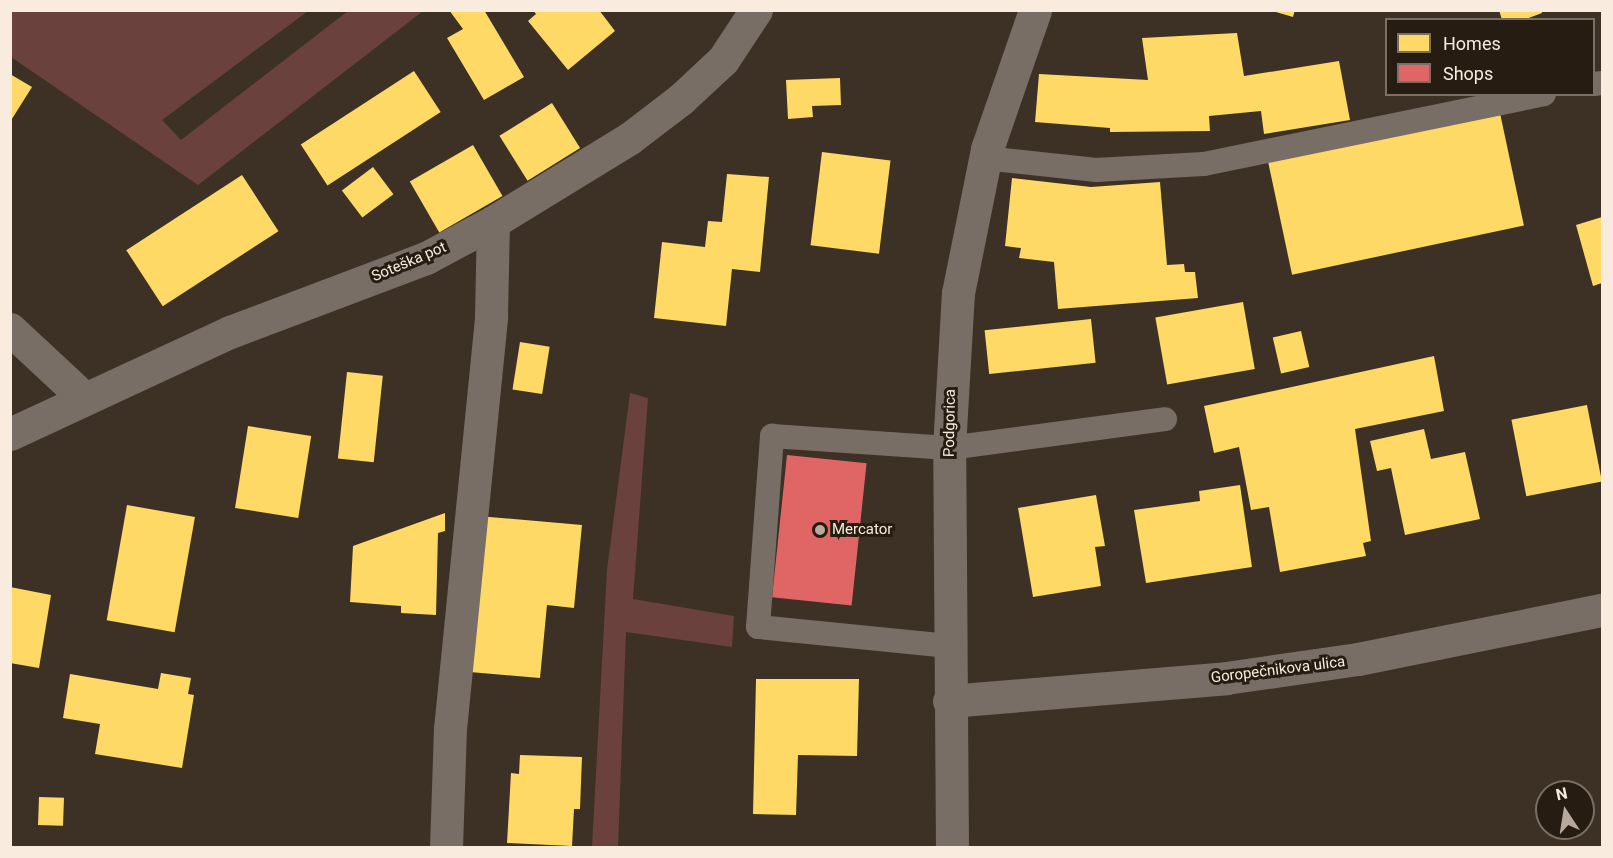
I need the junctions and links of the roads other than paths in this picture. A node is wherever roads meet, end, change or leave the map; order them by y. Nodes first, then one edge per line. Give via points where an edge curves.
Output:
1 (756, 10) edge
2 (1035, 10) edge
3 (1534, 96) edge
4 (984, 158) junction
5 (494, 222) junction
6 (10, 328) edge
7 (84, 398) junction
8 (1165, 418) dead end
9 (10, 434) edge
10 (949, 448) junction
11 (1602, 610) edge
12 (949, 646) junction
13 (949, 701) junction
14 (446, 848) edge
15 (952, 848) edge

1 - 5 street, Soteška pot via 723,60 681,99 630,138
2 - 4 street, Podgorica
3 - 4 lane via 1204,164 1096,170
4 - 10 street, Podgorica via 958,293
5 - 7 street, Soteška pot via 426,258 230,332
5 - 14 street via 491,316 450,729
6 - 7 street
7 - 9 street, Soteška pot
8 - 10 lane
10 - 12 street, Podgorica
10 - 12 lane via 772,436 758,627
11 - 13 street, Goropečnikova ulica via 1359,660 1226,678
12 - 13 street, Podgorica
13 - 15 street, Podgorica

